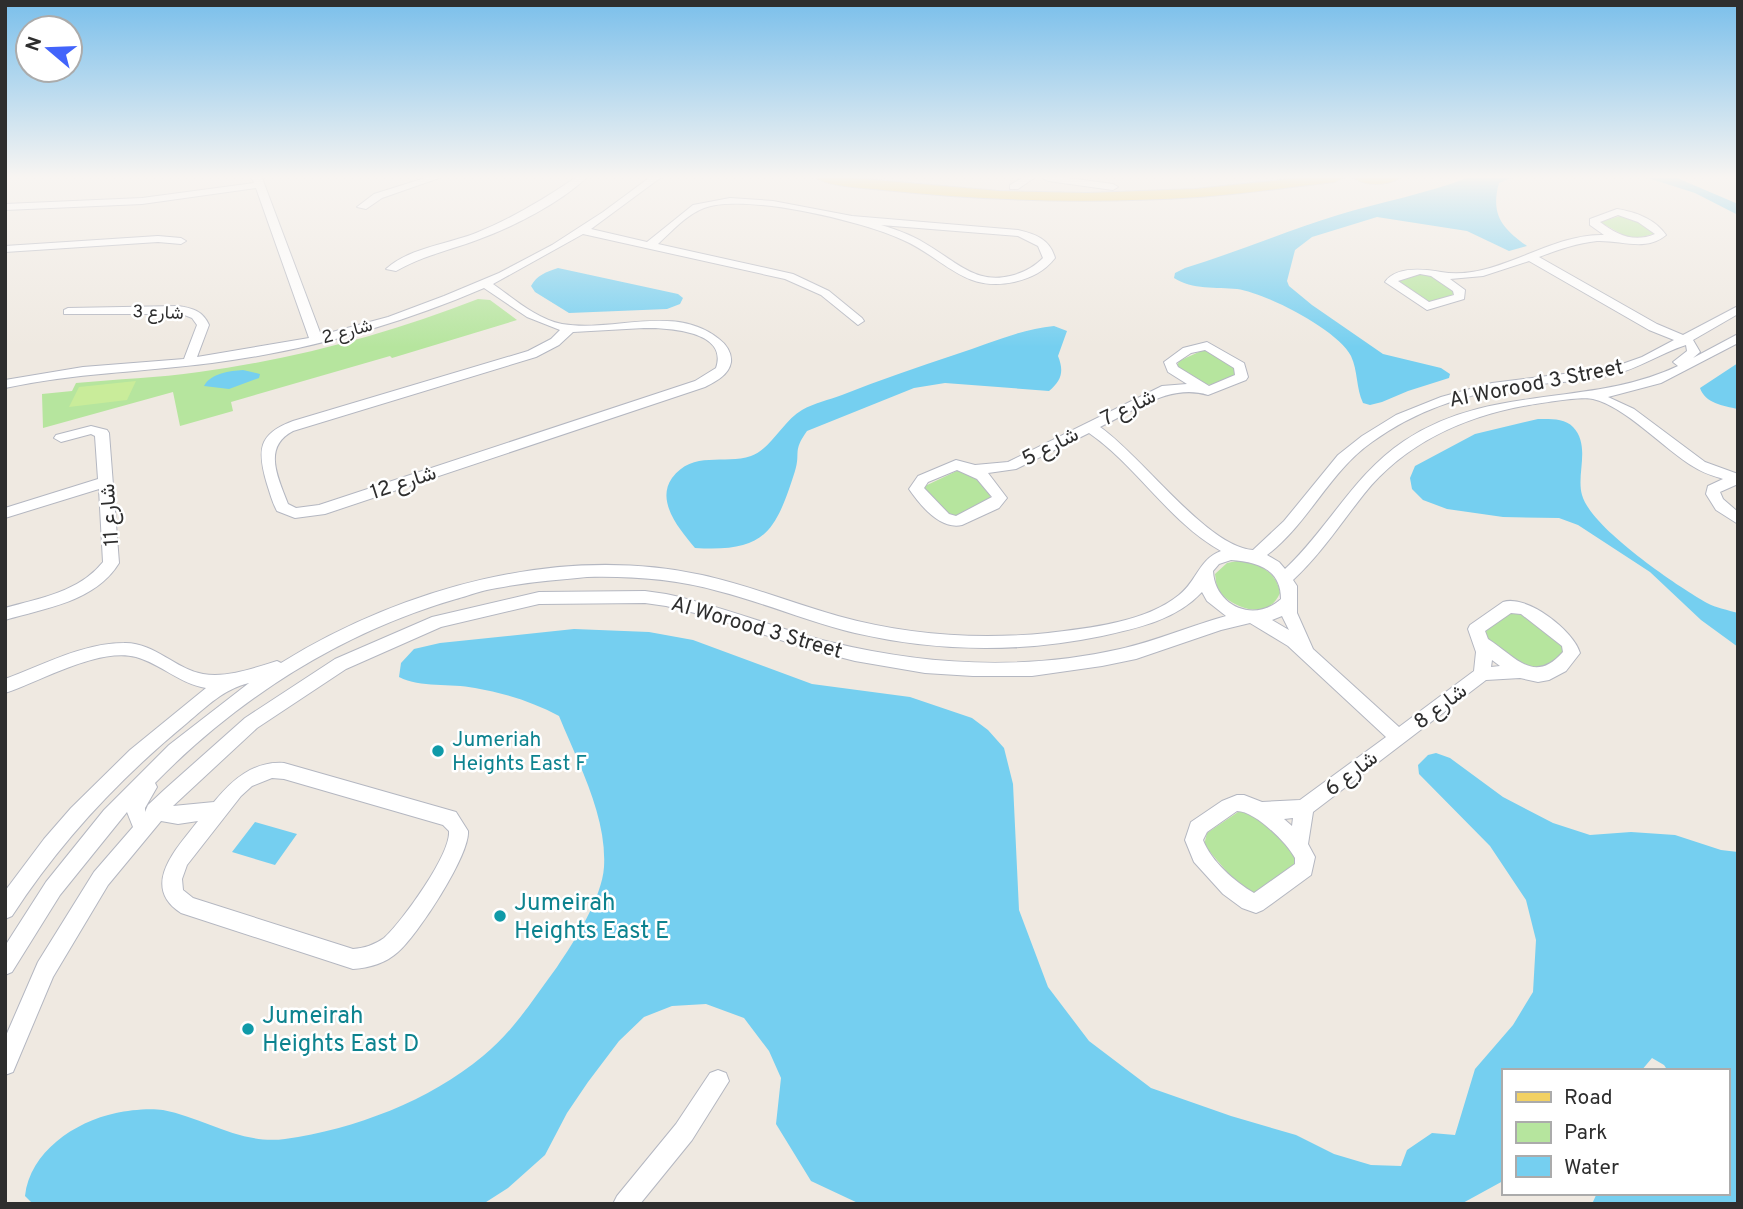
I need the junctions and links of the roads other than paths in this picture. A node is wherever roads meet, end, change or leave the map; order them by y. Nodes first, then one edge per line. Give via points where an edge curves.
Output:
1 (278, 234) edge
2 (481, 234) edge
3 (578, 234) edge
4 (602, 234) edge
5 (663, 234) edge
6 (897, 234) edge
7 (1021, 234) edge
8 (1590, 234) edge
9 (1606, 234) edge
10 (1661, 234) edge
11 (181, 241) dead end
12 (651, 244) junction
13 (5, 249) edge
14 (1529, 256) junction
15 (392, 269) dead end
16 (1436, 275) junction
17 (1465, 276) junction
18 (486, 284) junction
19 (1459, 290) junction
20 (1738, 309) edge
21 (68, 312) dead end
22 (858, 321) dead end
23 (1653, 327) junction
24 (570, 328) junction
25 (1738, 338) edge
26 (316, 339) junction
27 (1684, 339) junction
28 (1668, 348) junction
29 (1650, 358) junction
30 (189, 362) junction
31 (1175, 371) junction
32 (1664, 376) junction
33 (5, 384) edge
34 (1199, 387) junction
35 (1167, 389) junction
36 (1624, 390) junction
37 (1599, 394) junction
38 (1629, 412) junction
39 (1089, 426) junction
40 (61, 438) dead end
41 (1700, 465) junction
42 (1011, 466) junction
43 (974, 470) junction
44 (1737, 479) edge
45 (106, 482) junction
46 (1713, 489) junction
47 (996, 490) junction
48 (5, 513) edge
49 (1738, 519) edge
50 (1198, 529) junction
51 (1238, 554) junction
52 (1256, 556) junction
53 (1205, 574) junction
54 (1285, 578) junction
55 (511, 579) junction
56 (1288, 601) junction
57 (783, 605) junction
58 (5, 614) edge
59 (820, 616) junction
60 (1251, 617) junction
61 (420, 629) junction
62 (769, 629) junction
63 (807, 643) junction
64 (1482, 644) junction
65 (1306, 651) junction
66 (293, 663) junction
67 (1519, 671) junction
68 (1482, 674) junction
69 (229, 680) junction
70 (5, 686) edge
71 (195, 733) junction
72 (1398, 737) junction
73 (1304, 808) junction
74 (219, 810) junction
75 (1259, 810) junction
76 (178, 816) junction
77 (150, 817) junction
78 (195, 840) junction
79 (1298, 845) junction
80 (5, 909) edge
81 (5, 965) edge
82 (5, 1064) edge
83 (718, 1081) dead end
84 (625, 1204) edge

1 - 26 street
2 - 15 street
3 - 18 street, شارع 2
4 - 12 street
5 - 12 street
6 - 7 street via 933,252 964,275 1000,282 1038,269 1049,258 1046,247
8 - 14 street
9 - 10 street via 1640,244
11 - 13 street
12 - 22 street via 789,276 825,293
14 - 17 street
14 - 23 street
16 - 17 street
16 - 19 street
16 - 19 street via 1420,271 1391,282 1427,306 1458,298
17 - 19 street
18 - 24 street, شارع 12 via 537,319
18 - 26 street, شارع 2 via 406,314
20 - 27 street, Al Worood 3 Street
21 - 30 street, شارع 3 via 191,313 203,325
23 - 27 street
23 - 28 street
24 - 24 street, شارع 12 via 687,327 719,345 724,364 700,384 320,510 301,513 282,507 265,455 279,433 532,354
25 - 32 street, Al Worood 3 Street
26 - 30 street, شارع 2
27 - 28 street, Al Worood 3 Street
27 - 32 street via 1694,352 1668,368
28 - 29 street, Al Worood 3 Street
29 - 37 street via 1636,372 1604,381
29 - 52 street, Al Worood 3 Street via 1589,376 1482,389 1401,418 1338,463 1289,528
30 - 33 street, شارع 2 via 72,372
31 - 34 street, شارع 7
31 - 34 street, شارع 7 via 1172,359 1202,346 1216,350 1242,369 1239,379 1214,390
31 - 35 street, شارع 7
32 - 36 street, Al Worood 3 Street
34 - 35 street, شارع 7
35 - 39 street, شارع 7
36 - 37 street, Al Worood 3 Street
36 - 38 street
37 - 38 street
37 - 54 street, Al Worood 3 Street via 1501,407 1454,421 1410,443 1367,479 1320,544
38 - 41 street
39 - 42 street, شارع 5
39 - 50 street via 1121,449
40 - 45 street, شارع 11 via 101,431
41 - 44 street
41 - 46 street
42 - 43 street, شارع 5
42 - 47 street, شارع 5
43 - 47 street
43 - 47 street, شارع 5 via 956,465 919,481 916,489 944,518 957,521 998,502
44 - 46 street
45 - 48 street
45 - 58 street, شارع 11 via 112,553 107,570 86,587
46 - 49 street via 1717,504
50 - 51 street
50 - 53 street via 1205,549
51 - 52 street
51 - 53 street via 1214,560
52 - 54 street
53 - 59 street, Al Worood 3 Street via 1195,592 1164,613 1091,633 1050,638 964,642 915,638
53 - 60 street via 1206,588 1222,606
54 - 56 street
55 - 57 street, Al Worood 3 Street via 588,571 663,574 734,588
55 - 61 street via 502,596 450,611
55 - 66 street, Al Worood 3 Street via 416,604
56 - 60 street via 1271,615
56 - 65 street via 1293,626
57 - 59 street, Al Worood 3 Street
57 - 62 street
59 - 63 street
60 - 63 street, Al Worood 3 Street via 1102,660 1033,669 903,664
60 - 65 street
61 - 62 street, Al Worood 3 Street via 502,606 608,595 680,602
61 - 77 street, Al Worood 3 Street via 359,655 300,688 226,743
62 - 63 street, Al Worood 3 Street
64 - 67 street
64 - 67 street, شارع 8 via 1475,634 1478,626 1514,606 1525,609 1572,648 1570,657 1549,675
64 - 68 street, شارع 8
65 - 72 street
66 - 69 street
66 - 71 street, Al Worood 3 Street
67 - 68 street, شارع 8
68 - 72 street, شارع 8
69 - 70 street via 193,678 142,651 124,649
69 - 80 street via 118,773 64,831
71 - 77 street via 138,799 135,814
71 - 81 street, Al Worood 3 Street via 103,822 61,876
72 - 73 street, شارع 6
73 - 75 street, شارع 6
73 - 79 street, شارع 6
74 - 76 street
74 - 78 street
74 - 78 street via 246,780 272,770 284,771 449,818 459,833 454,851 400,935 379,953 353,959 178,901 171,883 173,871
75 - 79 street
75 - 79 street, شارع 6 via 1238,802 1195,831 1198,852 1238,895 1256,903 1301,874 1305,858
76 - 77 street
76 - 78 street
77 - 82 street, Al Worood 3 Street via 65,932 22,1016
83 - 84 street via 684,1132

